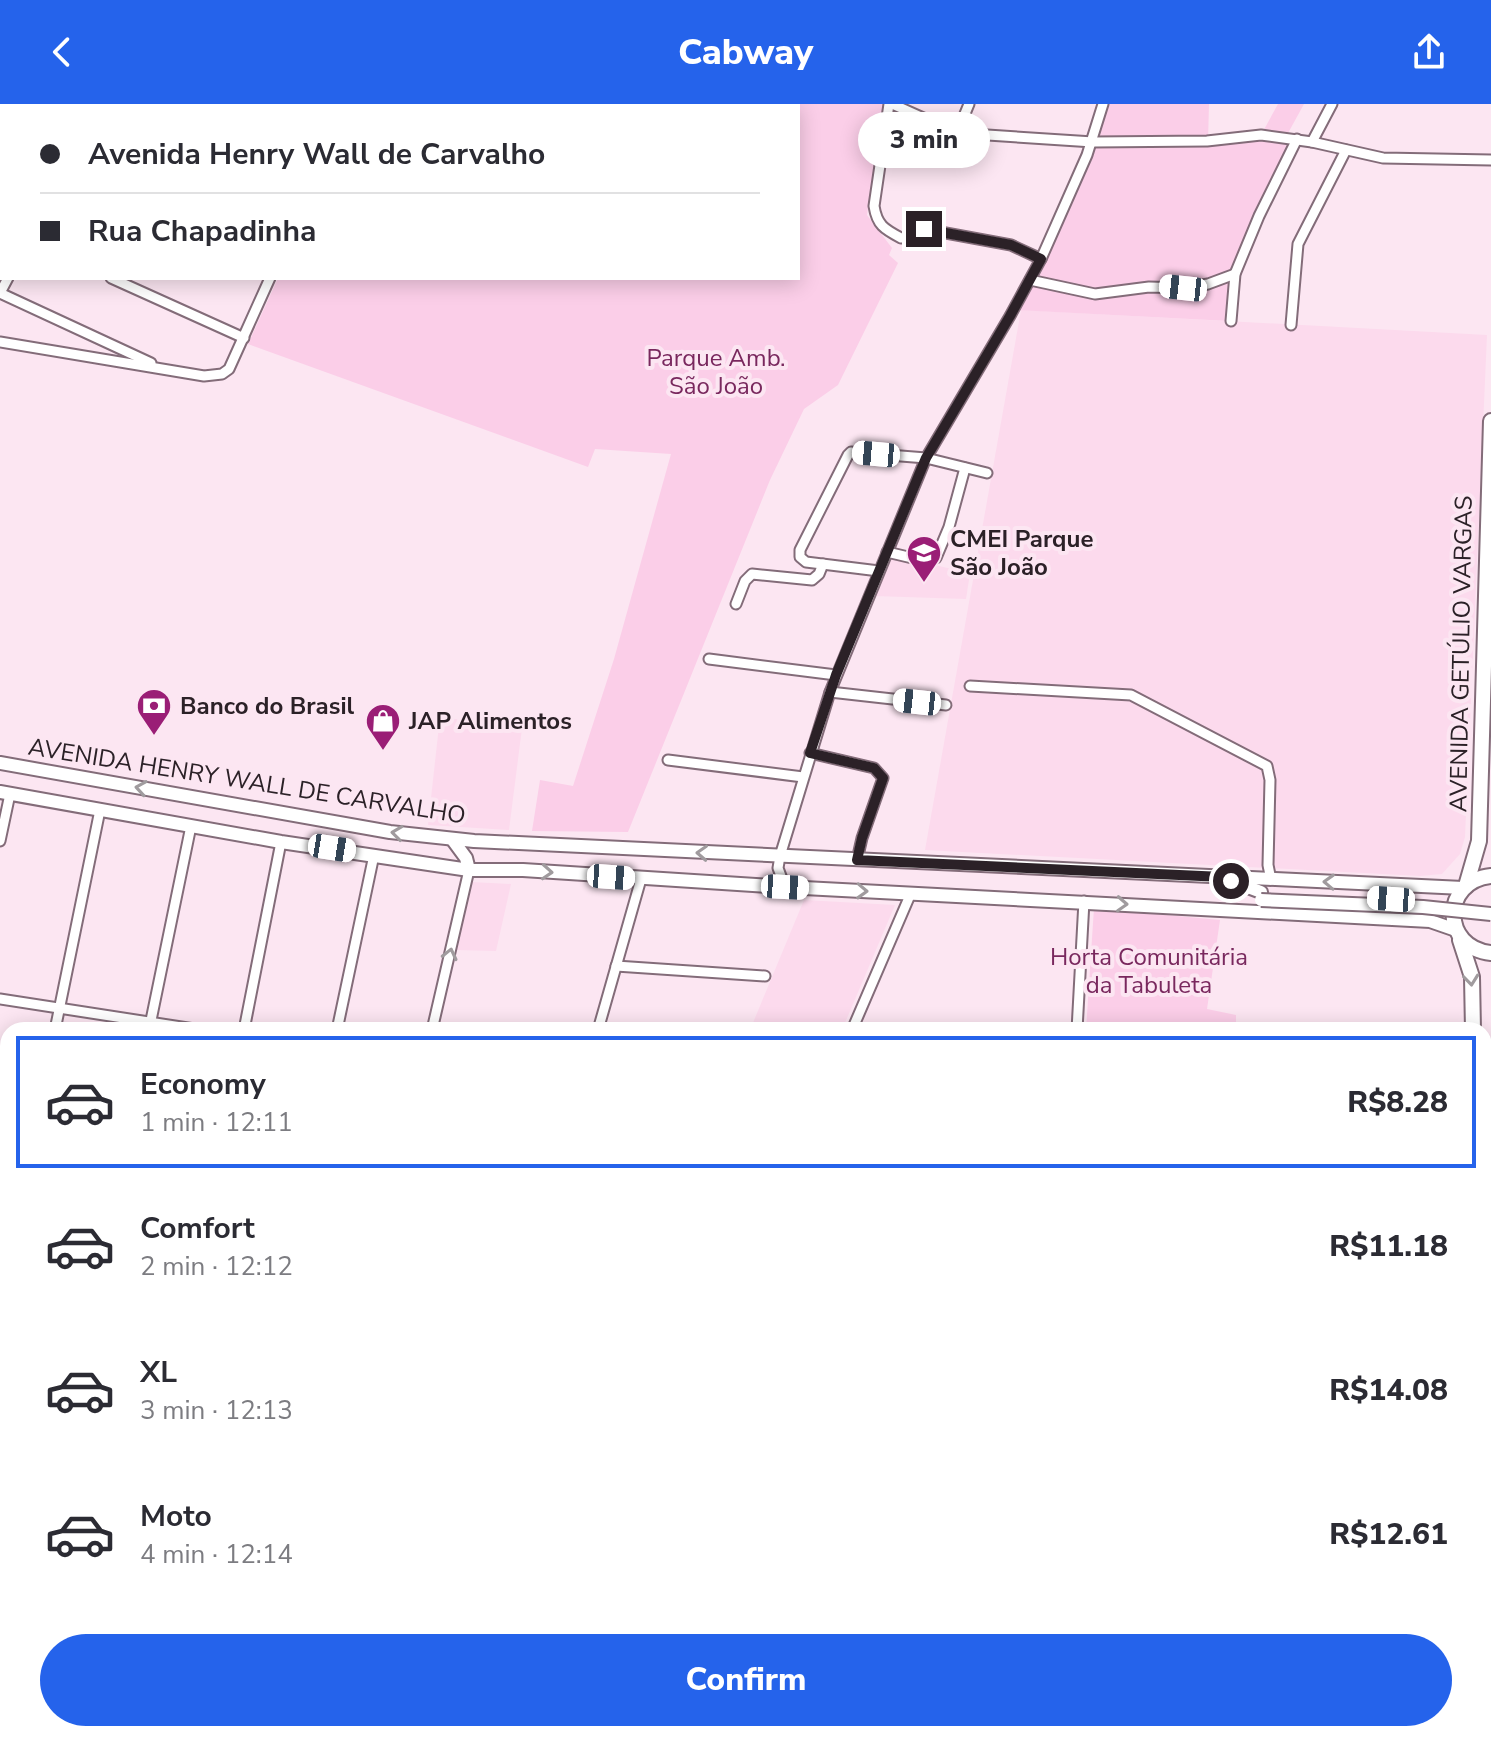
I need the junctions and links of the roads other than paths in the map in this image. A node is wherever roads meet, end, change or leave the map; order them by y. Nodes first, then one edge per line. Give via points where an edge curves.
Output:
1 (891, 104) edge
2 (969, 104) edge
3 (1103, 104) edge
4 (1332, 104) edge
5 (957, 133) junction
6 (1297, 139) junction
7 (1091, 142) junction
8 (1312, 142) junction
9 (1346, 150) junction
10 (1491, 160) edge
11 (924, 229) dead end
12 (901, 238) dead end
13 (1041, 259) junction
14 (1235, 274) junction
15 (115, 280) edge
16 (268, 280) edge
17 (1030, 280) junction
18 (0, 293) edge
19 (1231, 321) dead end
20 (1291, 325) dead end
21 (244, 338) junction
22 (0, 342) edge
23 (165, 370) junction
24 (1491, 421) edge
25 (926, 458) junction
26 (965, 468) junction
27 (987, 473) dead end
28 (887, 552) junction
29 (823, 564) junction
30 (879, 571) junction
31 (736, 604) dead end
32 (709, 659) dead end
33 (836, 675) junction
34 (970, 686) dead end
35 (830, 692) junction
36 (946, 705) dead end
37 (1486, 743) edge
38 (810, 753) junction
39 (668, 760) dead end
40 (0, 763) edge
41 (1486, 765) edge
42 (803, 777) junction
43 (5, 793) edge
44 (100, 810) junction
45 (191, 826) junction
46 (452, 839) junction
47 (0, 841) edge
48 (281, 842) junction
49 (374, 855) junction
50 (780, 856) junction
51 (857, 860) junction
52 (469, 870) junction
53 (1491, 876) edge
54 (1223, 877) junction
55 (641, 879) junction
56 (1271, 880) junction
57 (785, 887) junction
58 (1464, 887) junction
59 (911, 893) junction
60 (1261, 896) junction
61 (1084, 901) junction
62 (1491, 906) edge
63 (1223, 909) junction
64 (1491, 914) edge
65 (1457, 931) junction
66 (1491, 953) edge
67 (616, 966) junction
68 (765, 976) dead end
69 (0, 999) edge
70 (60, 1009) junction
71 (57, 1022) edge
72 (129, 1022) edge
73 (151, 1022) edge
74 (246, 1022) edge
75 (339, 1022) edge
76 (434, 1022) edge
77 (600, 1022) edge
78 (855, 1022) edge
79 (1077, 1022) edge
80 (1473, 1022) edge

1 - 5 street
1 - 12 street via 874,206 876,221
2 - 5 street
3 - 7 street
4 - 8 street
5 - 7 street
6 - 7 street via 1261,135
6 - 8 street
6 - 14 street
7 - 13 street
8 - 9 street
9 - 10 street via 1383,158
9 - 20 street via 1298,244
11 - 13 street via 1011,245
13 - 17 street
14 - 17 street via 1183,288 1104,293
14 - 19 street
15 - 21 street
16 - 21 street
17 - 25 street
18 - 23 street
21 - 23 street via 222,374
22 - 23 street
24 - 37 highway, AVENIDA GETÚLIO VARGAS
25 - 26 street
25 - 28 street
25 - 29 street via 848,455 800,550 806,562
26 - 27 street
26 - 28 street via 936,558 925,561
28 - 30 street
29 - 30 street
29 - 31 street via 812,580 752,574
30 - 33 street
32 - 33 street
33 - 35 street
34 - 56 street via 1131,695 1267,766
35 - 36 street
35 - 38 street
37 - 41 highway, AVENIDA GETÚLIO VARGAS
38 - 42 street
38 - 51 street via 874,768 883,778
39 - 42 street
46 -> 40 main road, AVENIDA HENRY WALL DE CARVALHO
41 - 58 highway, AVENIDA GETÚLIO VARGAS via 1479,841
42 - 50 street
43 - 44 main road, AVENIDA HENRY WALL DE CARVALHO
43 - 47 street
44 - 45 main road, AVENIDA HENRY WALL DE CARVALHO
44 - 70 street
45 - 48 main road, AVENIDA HENRY WALL DE CARVALHO
45 - 73 street
50 -> 46 main road, AVENIDA HENRY WALL DE CARVALHO
46 - 52 main road
48 - 49 main road, AVENIDA HENRY WALL DE CARVALHO
48 - 74 street
49 - 52 main road, AVENIDA HENRY WALL DE CARVALHO
49 - 75 street
50 - 51 main road, AVENIDA HENRY WALL DE CARVALHO
50 - 57 street
51 - 54 main road, AVENIDA HENRY WALL DE CARVALHO
52 -> 55 main road, AVENIDA HENRY WALL DE CARVALHO
76 -> 52 street
53 - 58 highway, AVENIDA HENRY WALL DE CARVALHO
54 - 56 main road, AVENIDA HENRY WALL DE CARVALHO
54 - 60 main road
55 - 57 main road, AVENIDA HENRY WALL DE CARVALHO
55 - 67 street
58 -> 56 main road, AVENIDA HENRY WALL DE CARVALHO
57 -> 59 main road, AVENIDA HENRY WALL DE CARVALHO
58 - 65 highway, AVENIDA GETÚLIO VARGAS via 1453,908
59 - 61 main road, AVENIDA HENRY WALL DE CARVALHO
59 - 78 street
60 - 62 main road, bridge
60 - 63 main road
60 - 64 main road, bridge
61 -> 63 main road, AVENIDA HENRY WALL DE CARVALHO
61 - 79 street
63 - 65 main road, AVENIDA HENRY WALL DE CARVALHO via 1430,921
65 - 66 highway, AVENIDA HENRY WALL DE CARVALHO via 1474,949
65 -> 80 highway, AVENIDA GETÚLIO VARGAS via 1472,977
67 - 68 street
67 - 77 street
69 - 70 street
70 - 71 street
70 - 72 street

